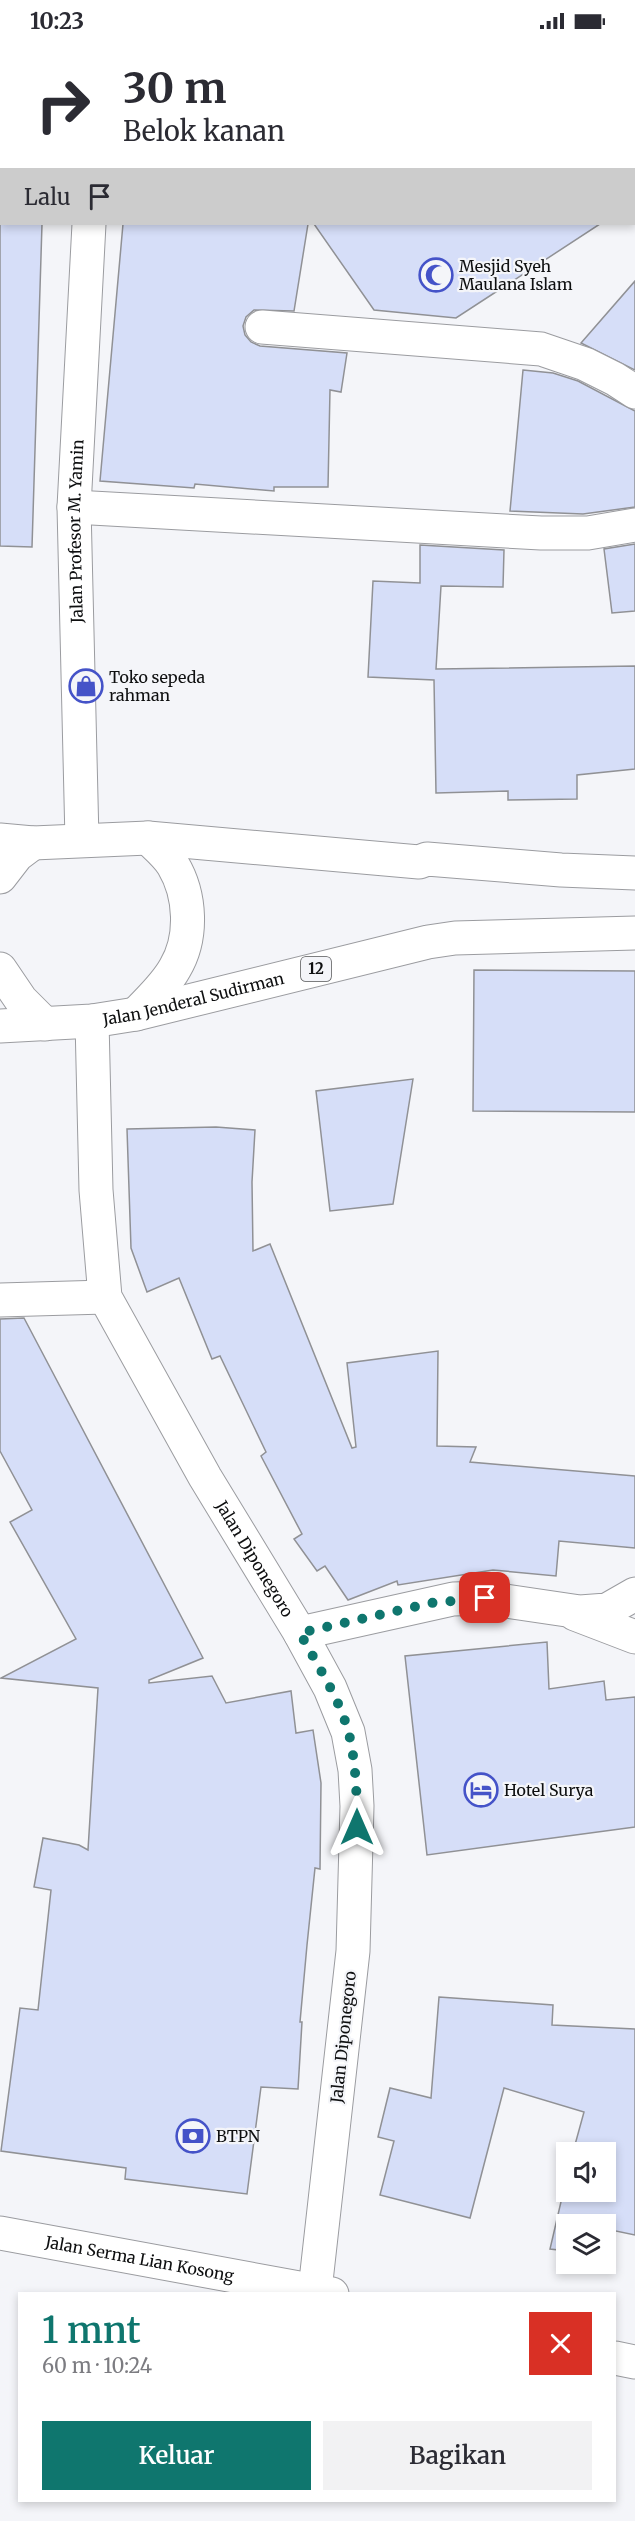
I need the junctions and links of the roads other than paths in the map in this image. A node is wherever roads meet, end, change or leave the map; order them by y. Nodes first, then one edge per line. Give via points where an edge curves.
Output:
1 (89, 225) edge
2 (262, 327) dead end
3 (635, 392) edge
4 (74, 507) junction
5 (635, 525) edge
6 (148, 838) junction
7 (0, 840) edge
8 (82, 840) junction
9 (33, 843) junction
10 (635, 873) edge
11 (0, 878) edge
12 (635, 933) edge
13 (0, 969) edge
14 (136, 1014) junction
15 (92, 1021) junction
16 (45, 1024) junction
17 (0, 1026) edge
18 (105, 1297) junction
19 (0, 1300) edge
20 (635, 1594) edge
21 (568, 1611) junction
22 (300, 1633) junction
23 (635, 1637) edge
24 (0, 2233) edge
25 (323, 2292) edge
26 (616, 2358) edge
27 (635, 2362) edge

1 - 4 main road, Jalan Profesor M. Yamin
2 - 3 main road via 541,349 585,364
4 - 5 main road via 541,533
4 - 8 main road, Jalan Profesor M. Yamin
6 - 8 main road
6 - 10 main road via 419,862 427,859
6 - 14 main road via 173,865 187,903 188,923 175,969
7 - 9 main road
8 - 9 main road
9 - 11 main road via 17,855
12 - 14 main road, Jalan Jenderal Sudirman / 12 via 437,940
13 - 16 main road via 21,1000
14 - 15 main road, Jalan Jenderal Sudirman / 12
15 - 16 main road, Jalan Jenderal Sudirman / 12
15 - 18 main road, Jalan Diponegoro via 96,1190
16 - 17 main road, Jalan Jenderal Sudirman / 12
18 - 19 main road
18 - 22 main road, Jalan Diponegoro via 205,1477
20 - 21 main road via 607,1610
21 - 22 main road via 485,1598 453,1599
21 - 23 main road
22 - 25 main road, Jalan Diponegoro via 348,1732 356,1770 353,1951
24 - 25 main road, Jalan Serma Lian Kosong
26 - 27 main road

